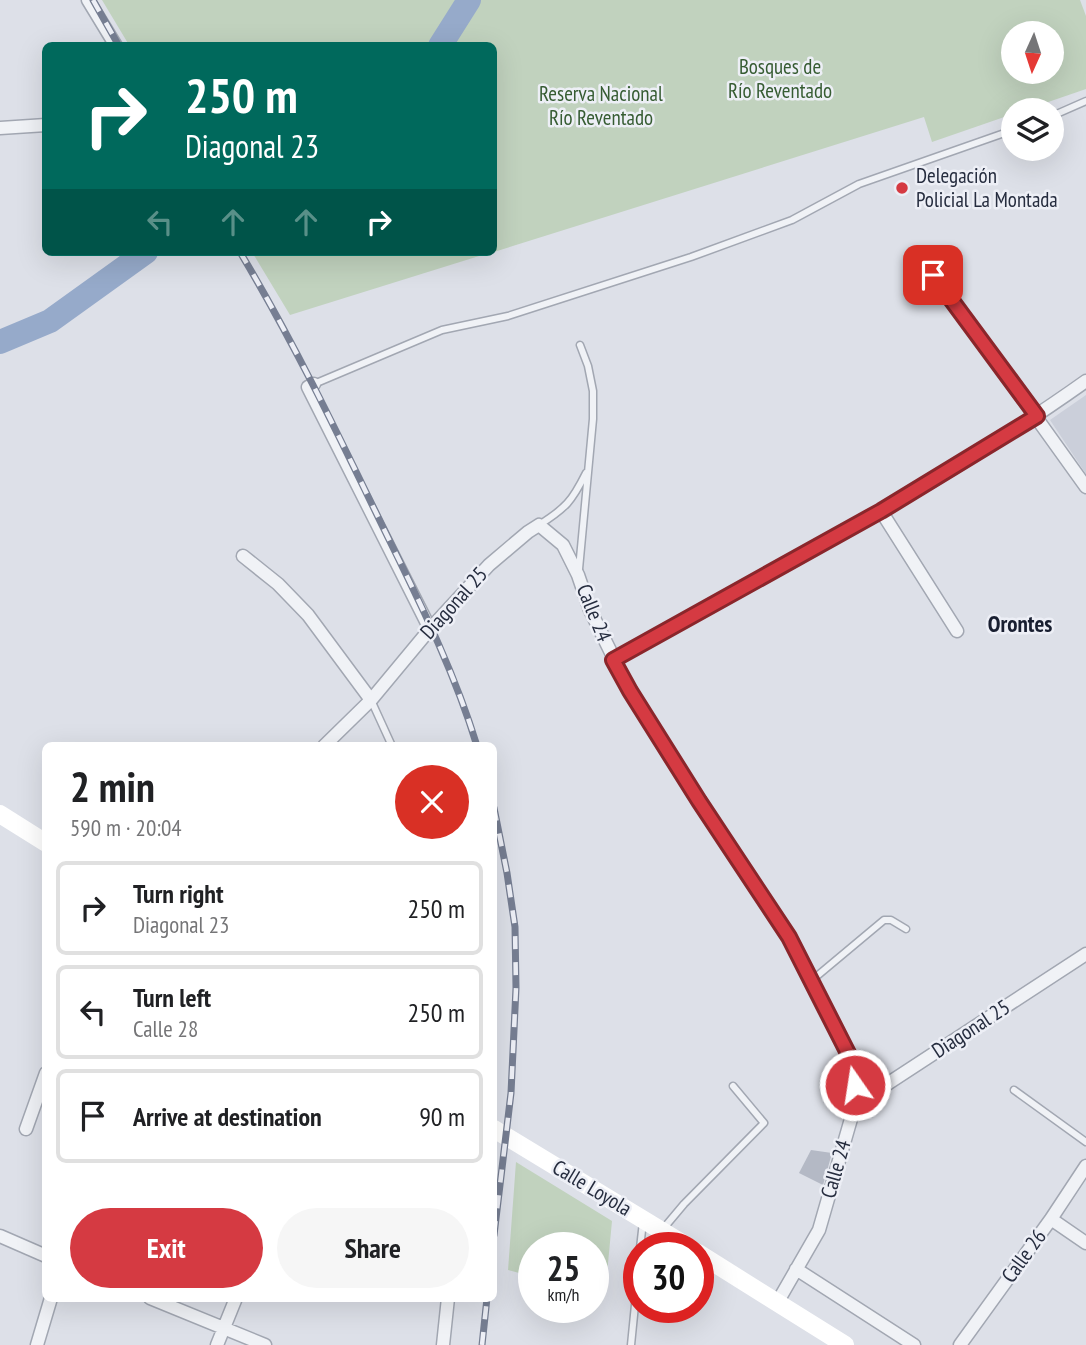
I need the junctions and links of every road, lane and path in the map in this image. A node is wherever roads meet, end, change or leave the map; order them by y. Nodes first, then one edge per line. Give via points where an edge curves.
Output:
1 (89, 0) edge
2 (114, 42) edge
3 (1086, 101) edge
4 (1064, 111) edge
5 (42, 125) edge
6 (0, 128) edge
7 (1001, 134) edge
8 (933, 275) dead end
9 (580, 345) dead end
10 (1086, 381) edge
11 (314, 384) joint
12 (1037, 416) junction
13 (588, 469) junction
14 (1086, 487) edge
15 (881, 511) junction
16 (540, 525) junction
17 (243, 556) dead end
18 (578, 575) junction
19 (430, 629) junction
20 (957, 631) dead end
21 (613, 660) junction
22 (371, 700) junction
23 (328, 742) edge
24 (390, 742) edge
25 (0, 814) edge
26 (42, 840) edge
27 (906, 929) dead end
28 (1086, 954) edge
29 (811, 981) junction
30 (42, 1084) edge
31 (733, 1086) dead end
32 (1014, 1090) dead end
33 (855, 1105) junction
34 (26, 1129) dead end
35 (497, 1136) edge
36 (1086, 1142) edge
37 (1086, 1166) edge
38 (643, 1219) junction
39 (1051, 1219) junction
40 (662, 1230) junction
41 (642, 1232) edge
42 (665, 1232) edge
43 (0, 1237) edge
44 (1086, 1243) edge
45 (42, 1254) edge
46 (714, 1263) edge
47 (796, 1269) junction
48 (50, 1302) edge
49 (160, 1302) edge
50 (234, 1302) edge
51 (448, 1302) edge
52 (777, 1303) junction
53 (633, 1323) edge
54 (222, 1328) junction
55 (37, 1345) edge
56 (217, 1345) edge
57 (265, 1345) edge
58 (443, 1345) edge
59 (631, 1345) edge
60 (845, 1345) edge
61 (914, 1345) edge
62 (960, 1345) edge

1 - 2 street
3 - 4 lane
5 - 6 street
7 - 11 lane via 859,184 792,220 691,257 508,316 442,330
8 - 12 street
9 - 13 lane, Calle 24 via 593,391
10 - 12 street
11 - 19 street via 308,387
12 - 14 street
12 - 15 street
13 - 16 lane, Diagonal 25 via 572,500
13 - 18 lane, Calle 24
15 - 20 street
15 - 21 street
16 - 18 street via 563,545
16 - 19 street, Diagonal 25 via 489,565
17 - 22 street via 308,615
18 - 21 street, Calle 24
19 - 22 street, Diagonal 25
21 - 29 street, Calle 24 via 789,937
22 - 23 street, Diagonal 25
22 - 24 lane
25 - 26 main road
27 - 29 lane via 884,920
28 - 33 street, Diagonal 25
29 - 33 street, Calle 24 via 854,1065
30 - 34 street
31 - 40 lane via 764,1124
32 - 36 lane
33 - 47 street, Calle 24 via 819,1230
35 - 38 main road, Calle Loyola
37 - 39 street, Calle 26
38 - 40 main road, Calle Loyola
38 - 41 lane
39 - 44 street
39 - 62 street, Calle 26
40 - 42 main road, Calle Loyola
43 - 45 street
46 - 52 main road
47 - 52 street, Calle 24
47 - 61 street
48 - 55 street
49 - 54 street
50 - 54 street
51 - 58 street
52 - 60 main road
53 - 59 lane
54 - 56 street
54 - 57 street

